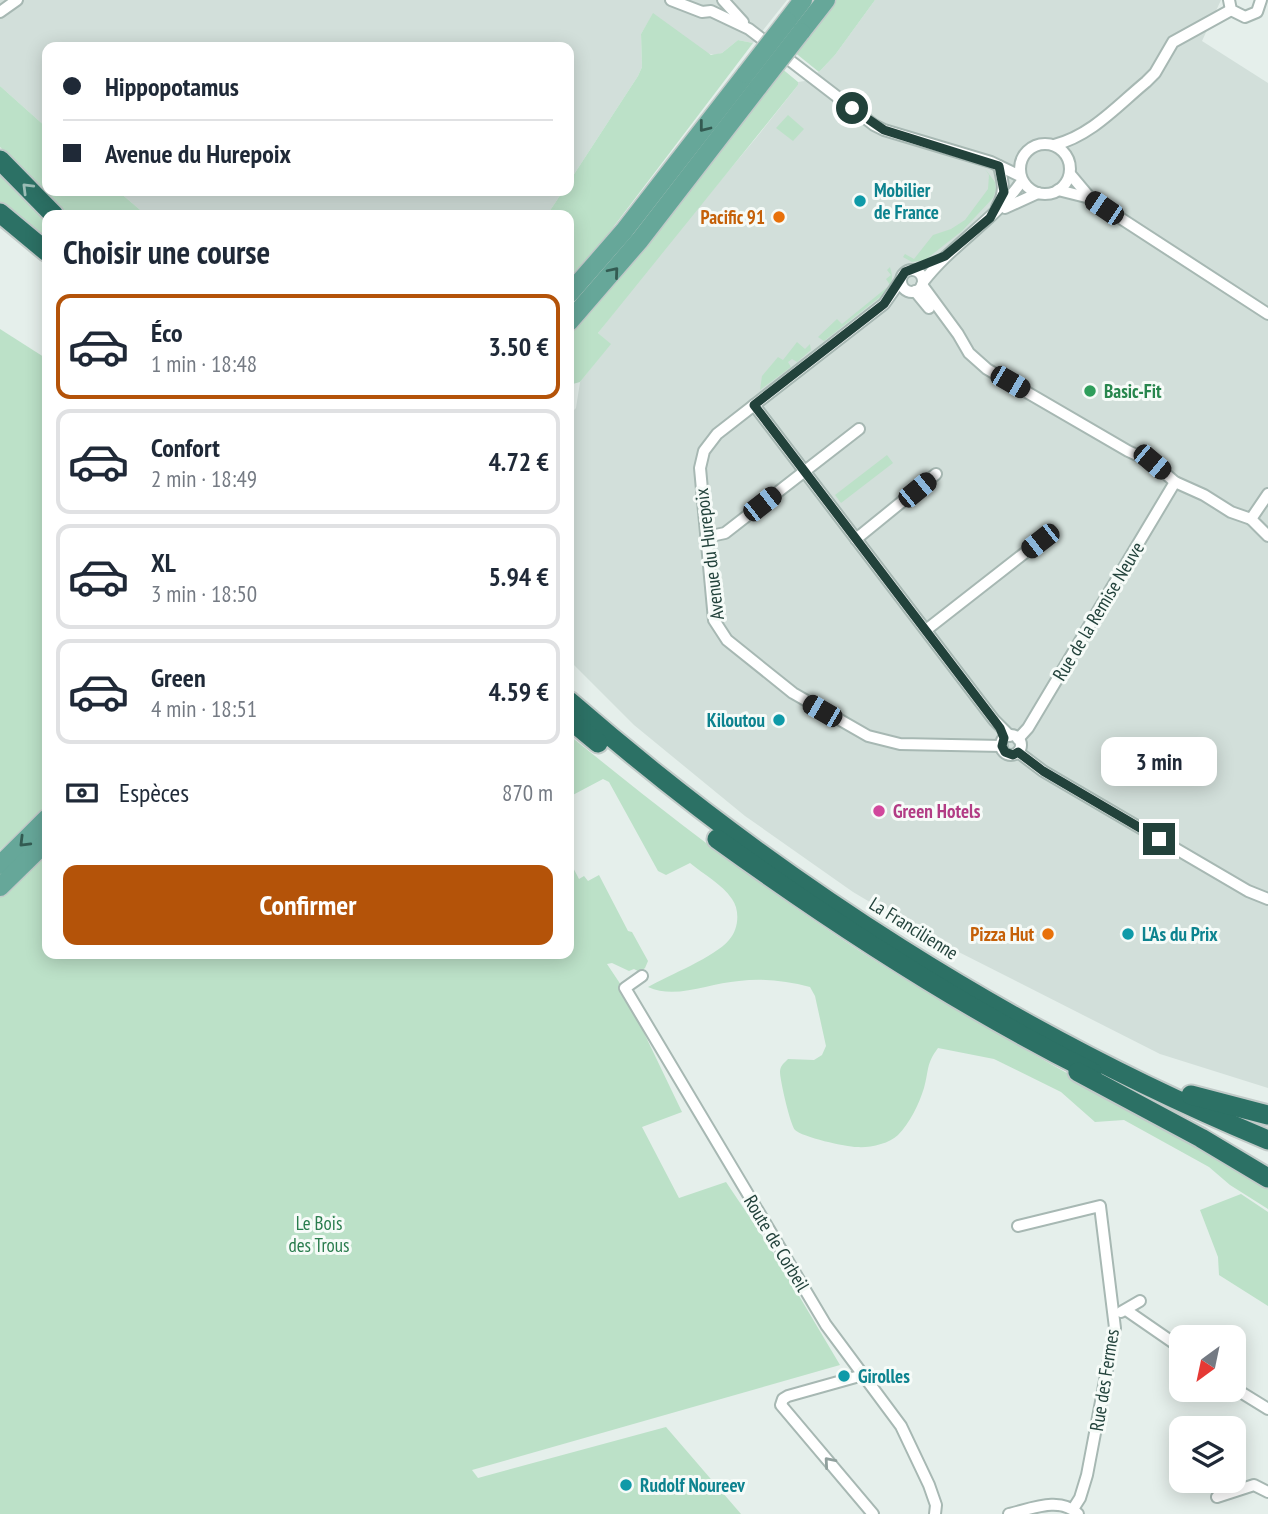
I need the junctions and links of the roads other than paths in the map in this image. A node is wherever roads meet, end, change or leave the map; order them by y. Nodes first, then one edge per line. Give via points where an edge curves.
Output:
1 (9, 0) edge
2 (18, 0) edge
3 (671, 0) edge
4 (721, 0) edge
5 (803, 0) edge
6 (826, 0) edge
7 (1261, 0) edge
8 (691, 4) edge
9 (1230, 5) edge
10 (0, 6) edge
11 (711, 11) junction
12 (0, 12) edge
13 (1257, 12) junction
14 (1268, 19) edge
15 (750, 29) junction
16 (753, 80) junction
17 (1088, 131) junction
18 (1054, 145) junction
19 (1023, 156) junction
20 (0, 160) edge
21 (1069, 161) junction
22 (995, 164) junction
23 (1070, 174) junction
24 (1021, 178) junction
25 (1058, 190) junction
26 (1038, 194) junction
27 (1091, 199) junction
28 (49, 210) edge
29 (0, 213) edge
30 (994, 216) junction
31 (42, 248) edge
32 (945, 256) junction
33 (914, 270) junction
34 (901, 280) junction
35 (918, 287) junction
36 (574, 288) edge
37 (884, 304) junction
38 (1268, 314) edge
39 (574, 317) edge
40 (754, 405) junction
41 (859, 429) dead end
42 (804, 471) junction
43 (936, 474) dead end
44 (1175, 482) junction
45 (1268, 494) edge
46 (1251, 519) junction
47 (1268, 536) edge
48 (706, 537) junction
49 (856, 539) junction
50 (1040, 541) dead end
51 (926, 630) junction
52 (574, 705) edge
53 (574, 723) edge
54 (1010, 741) junction
55 (42, 823) edge
56 (42, 846) edge
57 (0, 865) edge
58 (0, 887) edge
59 (1268, 899) edge
60 (642, 976) dead end
61 (1062, 1057) junction
62 (1151, 1087) junction
63 (1268, 1115) edge
64 (1268, 1140) edge
65 (1268, 1153) edge
66 (1268, 1178) edge
67 (1018, 1226) dead end
68 (1140, 1301) dead end
69 (1126, 1310) junction
70 (1113, 1314) junction
71 (1169, 1340) edge
72 (863, 1375) junction
73 (1246, 1394) edge
74 (1266, 1404) edge
75 (1268, 1492) edge
76 (1217, 1497) dead end
77 (1069, 1510) edge
78 (1024, 1512) edge
79 (873, 1514) edge
80 (934, 1514) edge
81 (1009, 1514) edge

1 - 10 street
2 - 12 street
3 - 8 street
4 - 11 street
4 - 15 street
5 - 16 main road, bridge
6 - 16 main road, bridge
7 - 13 street
8 - 11 street via 702,12
9 - 13 street via 1245,17
9 - 17 street via 1173,42 1155,73
11 - 15 street
13 - 14 street
15 - 22 street via 874,125
16 -> 36 main road
39 -> 16 main road via 640,240
17 - 18 street
17 - 21 street
18 - 19 street via 1033,146
18 - 21 street
19 - 22 street
19 - 24 street
28 -> 20 highway
21 - 23 street
22 - 24 street
22 - 30 street via 1004,192
23 - 25 street
23 - 27 street
24 - 26 street
24 - 30 street, Avenue du Hurepoix
25 - 26 street
25 - 27 street
26 - 30 street, Avenue du Hurepoix
27 - 38 street
29 - 31 highway
30 - 32 street, Avenue du Hurepoix
32 - 33 street, Avenue du Hurepoix
32 - 35 street, Avenue du Hurepoix
33 - 34 street via 905,272
33 - 35 street via 921,275
34 - 35 street via 904,288
34 - 37 street, Avenue du Hurepoix
35 - 37 street, Avenue du Hurepoix
35 - 44 street via 953,338 988,369 1152,462
37 - 40 street, Avenue du Hurepoix
40 - 42 street
40 - 48 street, Avenue du Hurepoix via 712,438 704,451 700,477
41 - 42 street
42 - 48 street via 725,533
42 - 49 street
43 - 49 street
44 - 46 street
44 - 54 street, Rue de la Remise Neuve via 1028,728
45 - 46 street
46 - 47 street
48 - 54 street, Avenue du Hurepoix via 719,631 793,693 844,724 900,744 986,747
49 - 51 street
50 - 51 street
51 - 54 street
52 - 62 highway, La Francilienne via 680,793 811,890 957,982
53 - 61 highway, La Francilienne via 682,812 792,893 927,980
54 - 59 street via 1043,771
55 -> 57 main road
56 - 58 main road
60 - 72 street, Route de Corbeil via 625,988 826,1325
61 - 65 highway, La Francilienne
61 - 66 highway via 1079,1073
62 - 63 highway via 1166,1086
62 - 64 highway, La Francilienne
67 - 70 street, Rue des Fermes via 1100,1206
68 - 69 street
69 - 70 street
69 - 71 street
70 - 77 street, Rue des Fermes via 1115,1328 1090,1463 1082,1493
79 -> 72 street via 781,1405 788,1396
72 - 80 street, Route de Corbeil via 901,1426 929,1485 936,1505
73 - 74 street
75 - 76 street via 1254,1485
77 - 78 street
78 - 81 street

